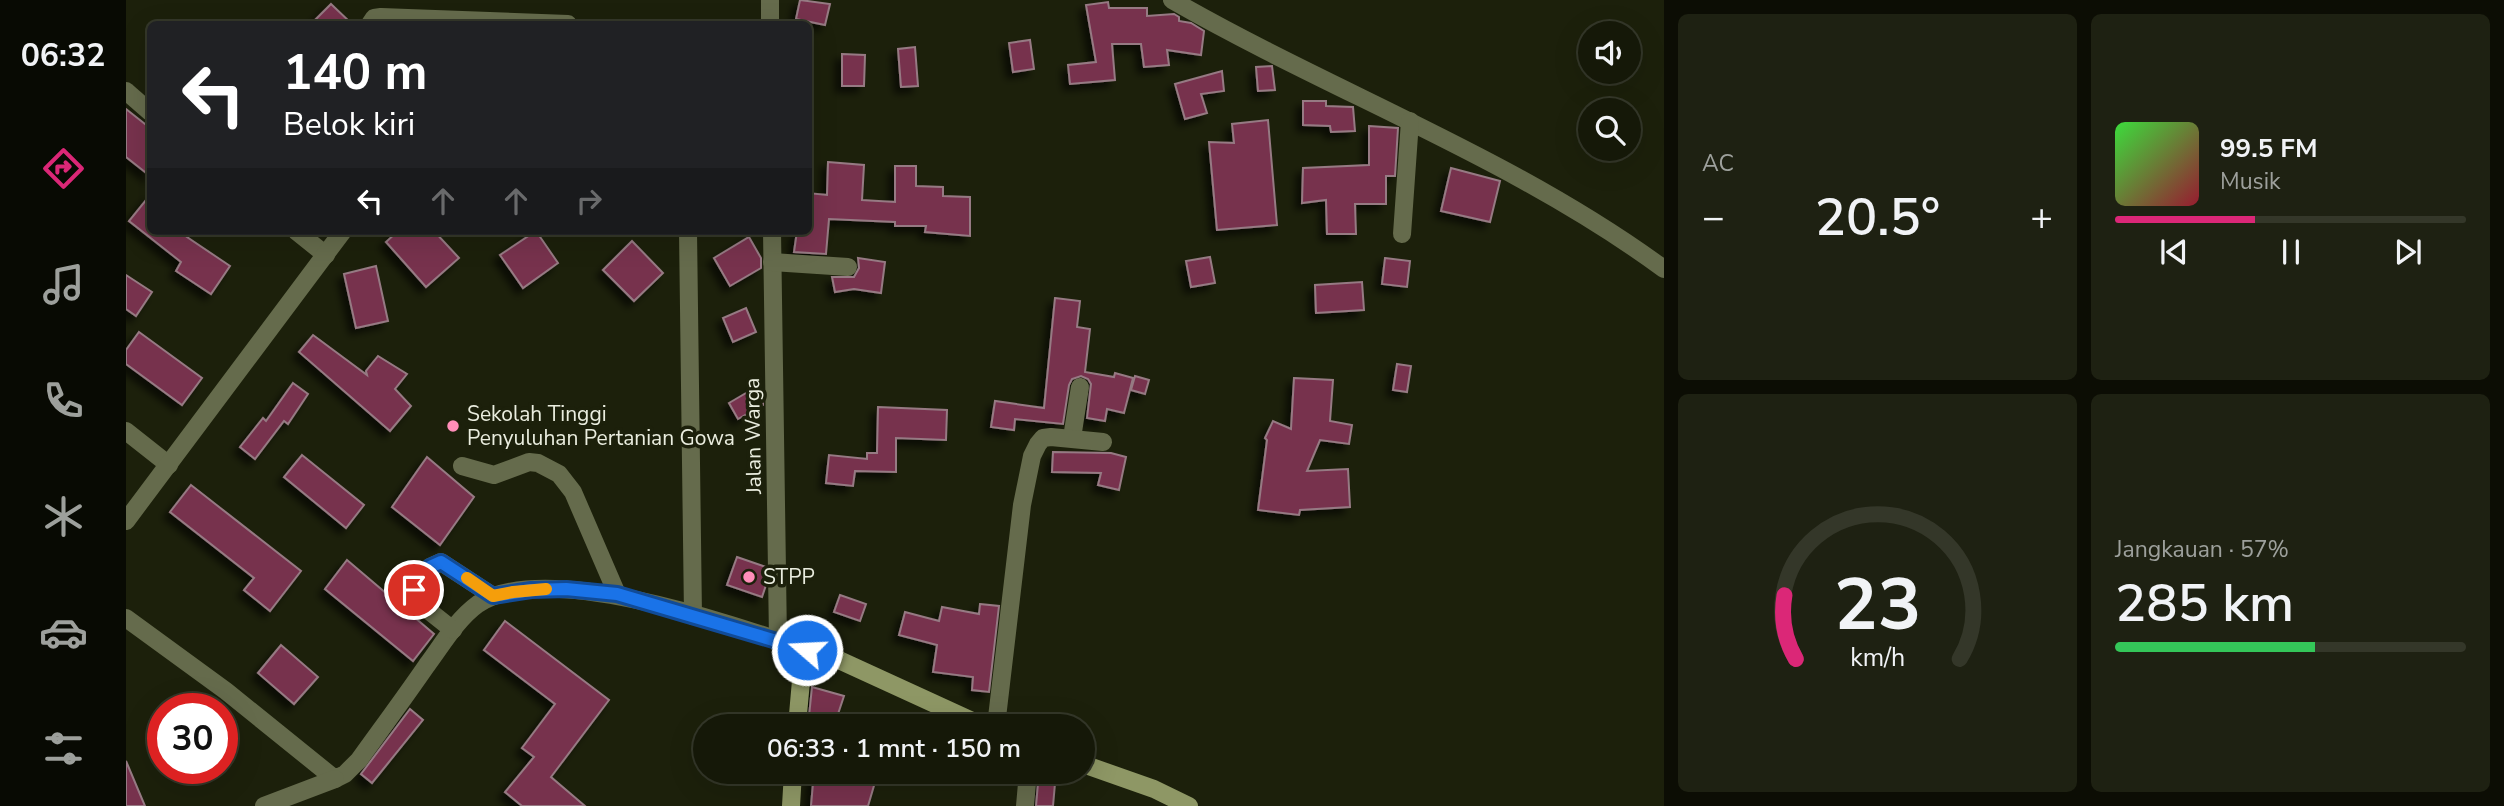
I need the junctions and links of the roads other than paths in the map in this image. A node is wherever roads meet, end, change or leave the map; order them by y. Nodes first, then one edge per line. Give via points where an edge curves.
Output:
1 (770, 0) edge
2 (1172, 0) edge
3 (372, 21) edge
4 (498, 21) edge
5 (770, 21) edge
6 (126, 92) edge
7 (147, 109) edge
8 (1410, 121) junction
9 (1402, 234) dead end
10 (301, 235) edge
11 (341, 235) edge
12 (688, 235) edge
13 (772, 235) edge
14 (326, 256) junction
15 (772, 262) junction
16 (848, 267) dead end
17 (1664, 269) edge
18 (1080, 387) dead end
19 (126, 431) edge
20 (1073, 438) junction
21 (1103, 442) dead end
22 (169, 465) junction
23 (462, 466) dead end
24 (126, 521) edge
25 (617, 594) junction
26 (493, 596) junction
27 (693, 616) junction
28 (126, 618) edge
29 (453, 630) junction
30 (778, 640) junction
31 (807, 650) junction
32 (798, 714) edge
33 (957, 714) edge
34 (997, 714) edge
35 (1095, 768) edge
36 (335, 779) junction
37 (792, 784) edge
38 (1027, 784) edge
39 (264, 806) edge
40 (790, 806) edge
41 (1025, 806) edge
42 (1189, 806) edge

1 - 5 street
2 - 8 street via 1280,59
3 - 4 street via 381,16
6 - 7 street
8 - 9 street
8 - 17 street via 1496,165
10 - 14 street
11 - 14 street
12 - 27 street
13 - 15 street, Jalan Warga
14 - 22 street
15 - 16 street
15 - 30 street, Jalan Warga
18 - 20 street
19 - 22 street
20 - 21 street
20 - 34 street via 1043,438 1032,456
22 - 24 street
23 - 25 street via 494,475 530,461 559,474 573,492
25 - 26 street via 566,589
25 - 27 street
26 - 29 street via 477,605
26 - 29 street via 446,564 430,567 415,585 414,598
27 - 30 street
28 - 36 street
29 - 36 street via 359,760
30 - 31 street
31 - 32 street
31 - 33 street via 814,649
35 - 42 street
36 - 39 street
37 - 40 street
38 - 41 street

